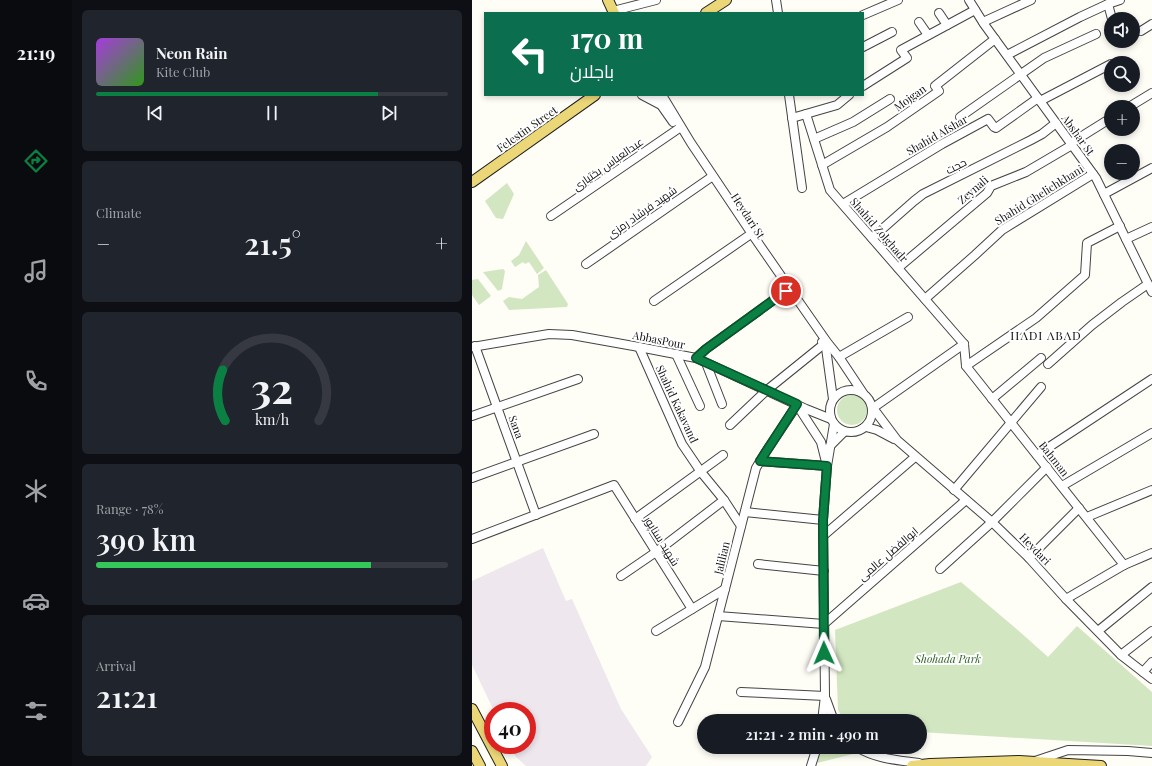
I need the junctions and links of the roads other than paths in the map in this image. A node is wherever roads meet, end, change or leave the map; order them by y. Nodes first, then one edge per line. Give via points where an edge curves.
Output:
1 (608, 0) edge
2 (656, 0) edge
3 (726, 0) edge
4 (734, 0) edge
5 (776, 0) edge
6 (898, 0) edge
7 (969, 0) edge
8 (1031, 0) edge
9 (1120, 0) edge
10 (1108, 4) junction
11 (975, 10) junction
12 (614, 12) edge
13 (708, 12) edge
14 (718, 12) edge
15 (778, 12) edge
16 (1110, 12) edge
17 (939, 13) dead end
18 (864, 15) edge
19 (919, 22) dead end
20 (983, 22) junction
21 (1152, 24) edge
22 (947, 25) junction
23 (1141, 30) dead end
24 (892, 32) dead end
25 (1096, 34) dead end
26 (928, 35) junction
27 (995, 39) junction
28 (864, 46) edge
29 (1007, 55) junction
30 (1104, 68) edge
31 (1020, 73) junction
32 (864, 85) edge
33 (1152, 93) edge
34 (585, 96) edge
35 (594, 96) edge
36 (644, 96) edge
37 (655, 96) edge
38 (663, 96) edge
39 (789, 96) edge
40 (848, 96) edge
41 (890, 99) dead end
42 (1039, 100) junction
43 (1140, 100) edge
44 (660, 104) junction
45 (806, 114) junction
46 (960, 117) dead end
47 (792, 118) junction
48 (1056, 123) junction
49 (1104, 123) edge
50 (678, 129) junction
51 (814, 139) junction
52 (1072, 144) junction
53 (822, 165) junction
54 (1152, 168) edge
55 (1093, 174) junction
56 (472, 175) edge
57 (710, 178) junction
58 (472, 182) edge
59 (802, 188) dead end
60 (1104, 194) junction
61 (843, 204) junction
62 (551, 216) dead end
63 (1120, 226) junction
64 (1152, 227) edge
65 (748, 236) junction
66 (872, 238) junction
67 (1126, 239) junction
68 (586, 264) dead end
69 (898, 268) junction
70 (1150, 287) edge
71 (786, 291) junction
72 (925, 299) junction
73 (654, 301) dead end
74 (908, 317) dead end
75 (964, 344) junction
76 (827, 346) junction
77 (474, 347) edge
78 (638, 347) junction
79 (676, 354) junction
80 (839, 357) junction
81 (696, 358) junction
82 (1041, 358) dead end
83 (706, 363) junction
84 (1048, 364) dead end
85 (966, 366) junction
86 (578, 379) dead end
87 (1152, 379) edge
88 (1041, 388) dead end
89 (767, 390) junction
90 (863, 393) junction
91 (992, 399) junction
92 (833, 400) junction
93 (722, 404) dead end
94 (797, 404) junction
95 (700, 406) dead end
96 (497, 407) junction
97 (873, 408) junction
98 (472, 416) edge
99 (832, 421) junction
100 (1011, 422) junction
101 (730, 425) dead end
102 (866, 427) junction
103 (844, 432) junction
104 (1152, 433) edge
105 (594, 434) dead end
106 (897, 440) junction
107 (830, 446) junction
108 (723, 455) dead end
109 (1037, 455) junction
110 (915, 457) junction
111 (516, 461) junction
112 (760, 461) junction
113 (827, 466) junction
114 (1047, 467) junction
115 (701, 472) junction
116 (472, 478) edge
117 (1062, 486) junction
118 (954, 490) junction
119 (1152, 490) edge
120 (724, 500) junction
121 (966, 500) junction
122 (1079, 508) junction
123 (745, 512) junction
124 (536, 514) junction
125 (1086, 517) junction
126 (635, 518) junction
127 (823, 520) junction
128 (992, 522) junction
129 (741, 526) junction
130 (823, 536) junction
131 (472, 539) edge
132 (656, 552) junction
133 (1152, 553) edge
134 (1029, 558) junction
135 (758, 564) dead end
136 (1124, 565) junction
137 (940, 569) dead end
138 (824, 571) junction
139 (621, 576) dead end
140 (1152, 587) edge
141 (725, 588) junction
142 (1066, 599) junction
143 (692, 609) junction
144 (718, 616) junction
145 (824, 624) junction
146 (656, 631) dead end
147 (1152, 631) edge
148 (1098, 632) junction
149 (1121, 654) junction
150 (1152, 662) edge
151 (1143, 672) junction
152 (1152, 679) edge
153 (741, 692) dead end
154 (825, 696) junction
155 (472, 709) edge
156 (823, 714) edge
157 (831, 714) edge
158 (678, 722) dead end
159 (472, 752) edge
160 (1152, 753) edge
161 (815, 754) edge
162 (872, 754) edge
163 (1033, 762) junction
164 (930, 764) junction
165 (480, 766) edge
166 (502, 766) edge
167 (811, 766) edge
168 (912, 766) edge
169 (1095, 766) edge

1 - 12 main road
2 - 12 street
3 - 13 main road
4 - 14 main road
5 - 15 street
6 - 18 street
7 - 11 street, Abshar St
8 - 20 street
9 - 10 street
10 - 16 street
10 - 29 street
11 - 20 street, Abshar St
11 - 22 street
17 - 22 street
19 - 26 street
20 - 27 street, Abshar St
21 - 23 street
22 - 26 street
24 - 28 street
25 - 31 street via 1044,58
26 - 32 street via 901,50 907,58
27 - 29 street, Abshar St
27 - 53 street, Mojgan via 935,86 939,91 887,127
29 - 31 street, Abshar St
30 - 42 street
31 - 42 street, Abshar St
31 - 46 street
33 - 43 street
34 - 56 main road, Felestin Street
35 - 58 main road, Felestin Street
36 - 44 street
37 - 44 street, Heydari St
38 - 76 street, Heydari St via 691,143
39 - 47 street
40 - 45 street via 837,105
41 - 51 street via 853,122
42 - 48 street, Abshar St
42 - 61 street, Shahid Afshar via 996,128 988,119
44 - 50 street, Heydari St
45 - 47 street
45 - 51 street, Shahid Zolghadr
47 - 59 street
48 - 52 street, Abshar St
48 - 66 street, حجت via 1031,140 924,194
49 - 52 street, Zeynali
50 - 57 street, Heydari St
50 - 62 street, عبدالعباس بختیاری
51 - 53 street, Shahid Zolghadr
52 - 55 street, Abshar St
52 - 69 street, Zeynali via 1026,172 991,186 987,193
53 - 61 street, Shahid Zolghadr via 830,190
54 - 60 street
55 - 60 street, Abshar St
55 - 72 street, Shahid Ghelichkhani via 1002,230
57 - 65 street, Heydari St
57 - 68 street, شهید فرشاد رمزی
60 - 63 street, Abshar St
61 - 66 street, Shahid Zolghadr
63 - 67 street, Abshar St
63 - 85 street via 1087,243 1085,275 1036,318
64 - 67 street
65 - 71 street, Heydari St
65 - 73 street
66 - 69 street, Shahid Zolghadr
67 - 70 street, Abshar St
69 - 72 street, Shahid Zolghadr
70 - 84 street via 1122,302
71 - 76 street, Heydari St
71 - 81 street
72 - 75 street, Shahid Zolghadr
74 - 80 street
75 - 85 street
75 - 97 street
76 - 80 street
76 - 89 street
76 - 92 street
77 - 78 street, AbbasPour via 548,334 572,335
77 - 96 street, Sana
78 - 79 street, AbbasPour
78 - 115 street, Shahid Kakavand via 682,444
79 - 81 street, AbbasPour
79 - 95 street
80 - 90 street
81 - 83 street, AbbasPour
82 - 91 street
83 - 89 street, AbbasPour
83 - 93 street
85 - 91 street, Bahman
86 - 96 street
87 - 109 street
88 - 100 street
89 - 94 street, AbbasPour
89 - 101 street
90 - 92 street via 857,390 843,391
90 - 97 street
91 - 100 street, Bahman
92 - 99 street via 830,406
94 - 99 street, AbbasPour
94 - 112 street, Jalilian
94 - 113 street via 821,442
96 - 98 street
96 - 111 street, Sana
97 - 102 street via 870,422
97 - 106 street
99 - 103 street
99 - 107 street
100 - 109 street, Bahman
100 - 118 street
102 - 103 street via 856,432
102 - 106 street
103 - 107 street
104 - 117 street
105 - 111 street
106 - 110 street, Heydari
107 - 113 street
108 - 115 street
109 - 114 street, Bahman
110 - 118 street, Heydari
110 - 130 street
111 - 116 street
111 - 124 street, Sana
112 - 113 street
112 - 123 street, Jalilian
113 - 127 street
114 - 117 street, Bahman
114 - 128 street
115 - 120 street, Shahid Kakavand
115 - 126 street
117 - 122 street, Bahman
118 - 121 street, Heydari
119 - 125 street
120 - 129 street, Shahid Kakavand
120 - 132 street
121 - 128 street, Heydari
121 - 145 street, ابوالفضل عالمی
122 - 125 street, Bahman
122 - 134 street
123 - 127 street
123 - 129 street, Jalilian
124 - 126 street, شهید سناپور via 614,485
124 - 131 street
125 - 136 street, Bahman
126 - 132 street, شهید سناپور
127 - 130 street
128 - 134 street, Heydari
128 - 137 street
129 - 141 street, Jalilian
130 - 138 street
132 - 139 street
132 - 143 street, شهید سناپور
133 - 136 street
134 - 142 street, Heydari
135 - 138 street
136 - 142 street
138 - 145 street
140 - 148 street
141 - 143 street
141 - 144 street, Jalilian
142 - 148 street, Heydari
143 - 146 street
144 - 145 street
144 - 158 street, Jalilian via 705,667
145 - 154 street
147 - 149 street
148 - 149 street, Heydari
149 - 151 street, Heydari
150 - 151 street
151 - 152 street, Heydari
153 - 154 street
154 - 156 street
154 - 157 street
155 - 166 main road
159 - 165 main road
160 - 163 street via 1068,750
161 - 167 street
162 - 164 street
163 - 164 main road
163 - 169 main road
164 - 168 main road

